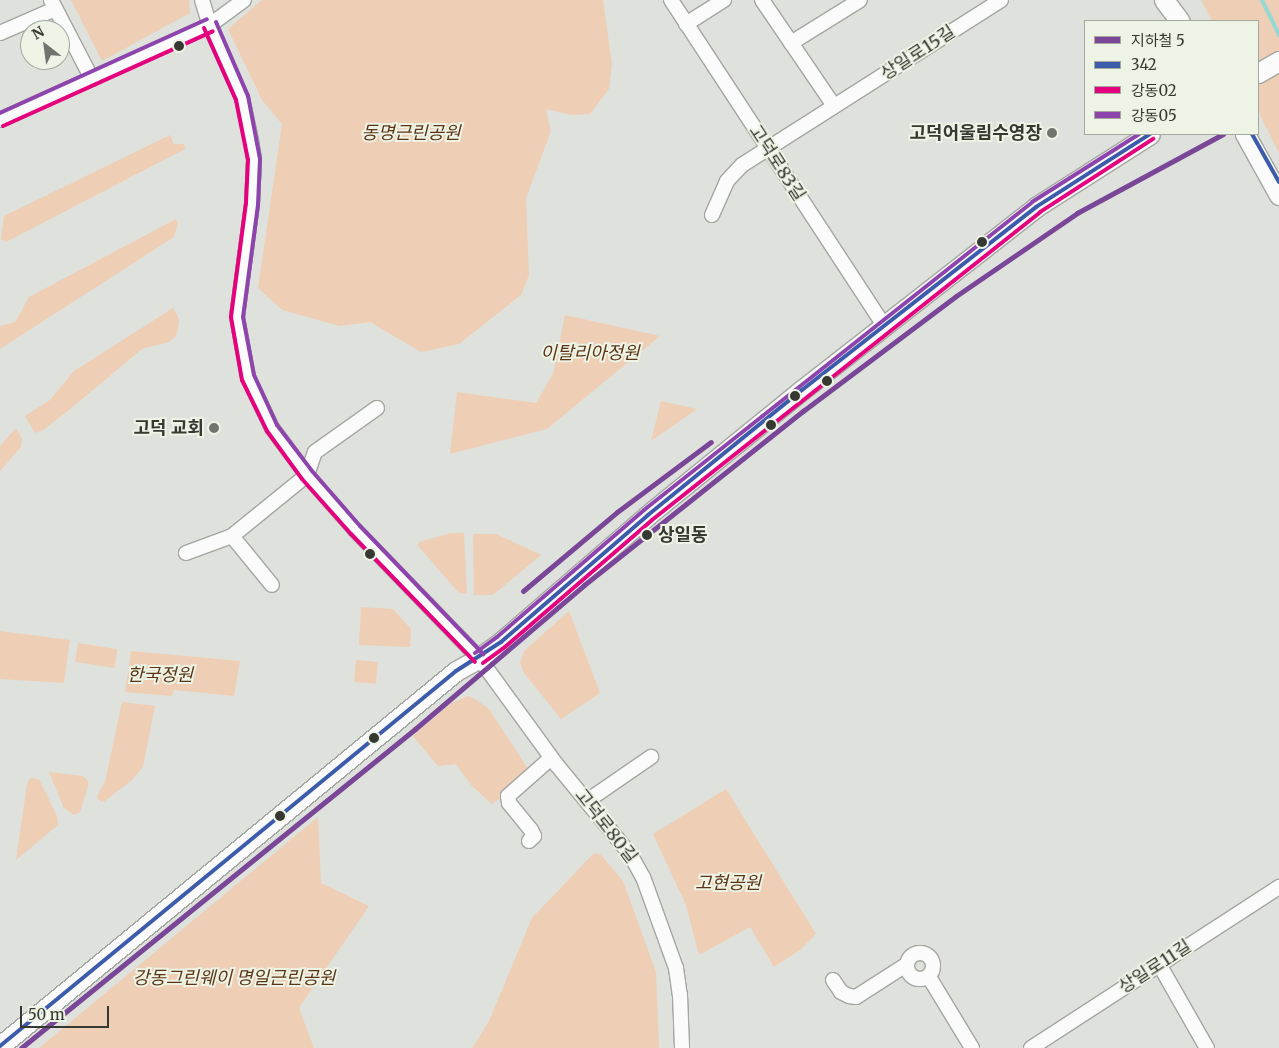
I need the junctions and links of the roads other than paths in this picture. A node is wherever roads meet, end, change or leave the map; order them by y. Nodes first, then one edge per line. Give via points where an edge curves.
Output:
1 (202, 0) edge
2 (244, 0) edge
3 (671, 0) edge
4 (724, 0) edge
5 (762, 0) edge
6 (860, 0) edge
7 (1001, 0) edge
8 (1164, 0) edge
9 (53, 4) edge
10 (1179, 20) edge
11 (686, 24) junction
12 (210, 25) junction
13 (0, 33) edge
14 (791, 43) junction
15 (1279, 61) edge
16 (1259, 72) edge
17 (92, 79) junction
18 (834, 106) junction
19 (0, 120) edge
20 (1148, 135) edge
21 (1246, 135) edge
22 (767, 149) junction
23 (1279, 195) edge
24 (712, 215) dead end
25 (884, 326) junction
26 (377, 408) dead end
27 (307, 475) junction
28 (232, 536) junction
29 (186, 553) dead end
30 (272, 585) dead end
31 (479, 658) junction
32 (651, 757) dead end
33 (551, 758) junction
34 (587, 801) junction
35 (529, 841) dead end
36 (1279, 887) edge
37 (1159, 964) junction
38 (906, 965) junction
39 (929, 977) junction
40 (832, 980) dead end
41 (0, 1046) edge
42 (682, 1048) edge
43 (972, 1048) edge
44 (1031, 1048) edge
45 (1207, 1048) edge

1 - 12 street, 고덕로80길
2 - 12 street
3 - 11 street, 고덕로83길
4 - 11 street
5 - 14 street
6 - 14 street
7 - 18 street, 상일로15길
8 - 10 main road
9 - 13 street
9 - 17 street
11 - 22 street, 고덕로83길
12 - 17 street
12 - 27 street, 고덕로80길 via 242,98 254,160 238,317 248,378 272,428
14 - 18 street
15 - 16 main road
17 - 19 street
18 - 22 street, 상일로15길
20 - 25 main road via 1036,207
21 - 23 main road
22 - 24 street, 상일로15길 via 742,165 727,181
22 - 25 street, 고덕로83길
25 - 31 main road via 648,515
26 - 27 street via 315,452
27 - 28 street
27 - 31 street, 고덕로80길 via 355,530
28 - 29 street
28 - 30 street
31 - 33 street, 고덕로80길
31 - 41 main road via 456,670
32 - 34 street
33 - 34 street, 고덕로80길
33 - 35 street via 508,796 509,803 534,836
34 - 42 street, 고덕로80길 via 630,854 643,877 676,968
36 - 37 street, 상일로11길
37 - 44 street, 상일로11길
37 - 45 street
38 - 39 street via 909,974 915,978
38 - 39 street via 915,954 924,954 933,966
38 - 40 street via 856,997 841,992
39 - 43 street

